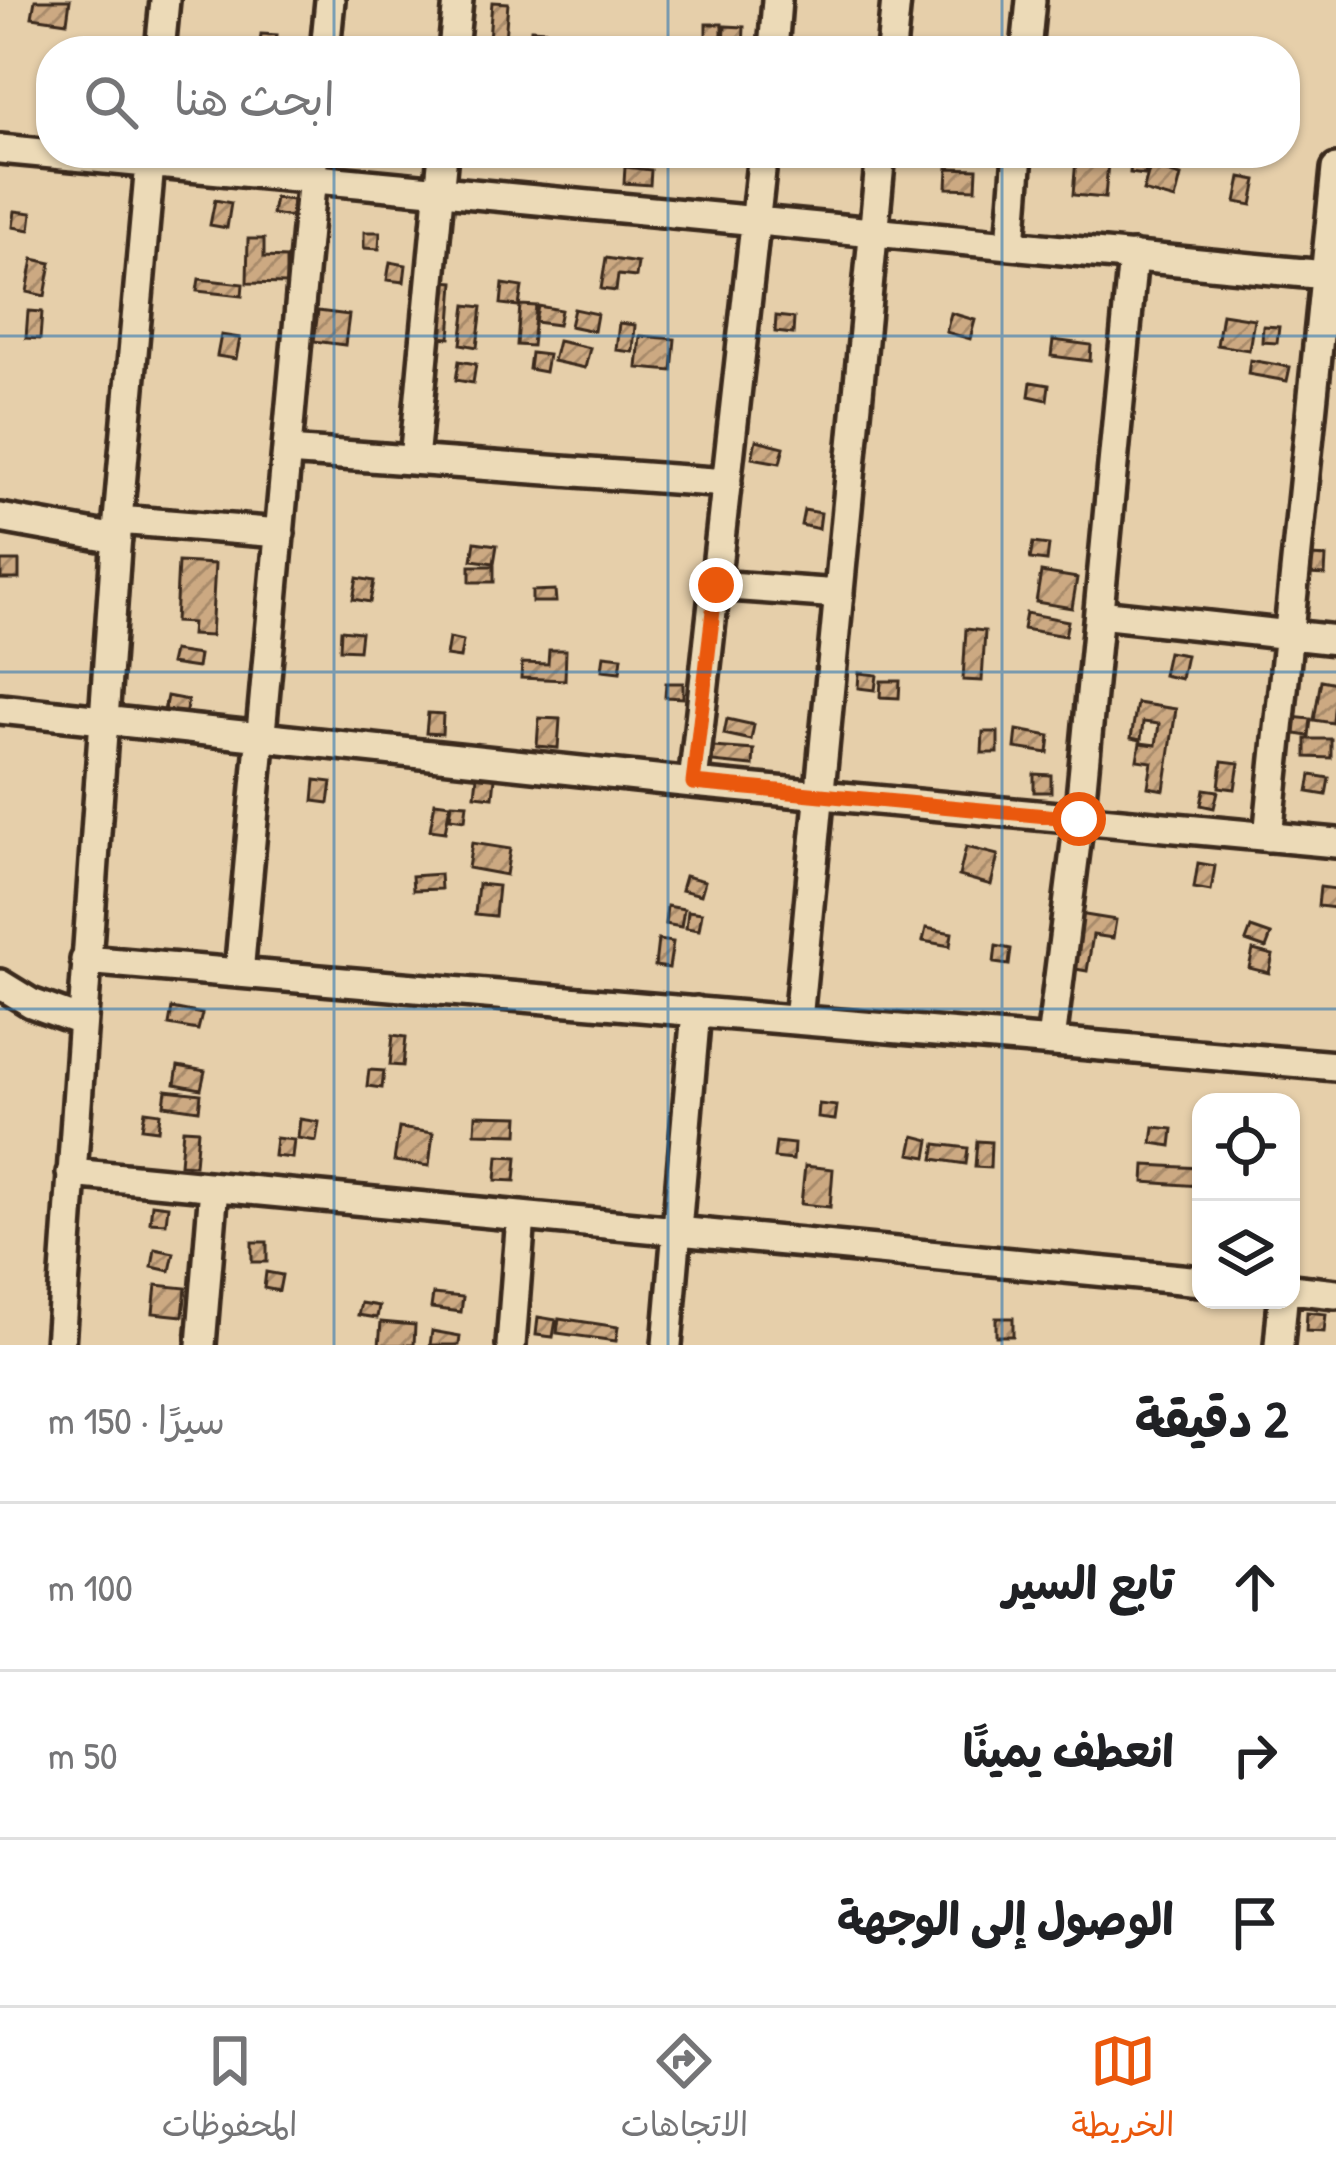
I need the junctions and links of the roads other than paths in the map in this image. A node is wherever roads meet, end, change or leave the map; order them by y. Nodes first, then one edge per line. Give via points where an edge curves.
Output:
1 (165, 0) edge
2 (330, 0) edge
3 (458, 0) edge
4 (777, 0) edge
5 (896, 0) edge
6 (1030, 0) edge
7 (161, 36) edge
8 (326, 36) edge
9 (454, 36) edge
10 (773, 36) edge
11 (892, 36) edge
12 (1027, 36) edge
13 (0, 149) edge
14 (36, 151) edge
15 (149, 168) edge
16 (312, 168) edge
17 (324, 168) edge
18 (441, 168) edge
19 (762, 168) edge
20 (880, 168) edge
21 (1017, 168) edge
22 (1336, 169) edge
23 (439, 188) junction
24 (757, 220) junction
25 (874, 232) junction
26 (1011, 244) junction
27 (1133, 256) junction
28 (1331, 275) edge
29 (287, 451) junction
30 (414, 460) junction
31 (727, 483) junction
32 (0, 518) edge
33 (117, 529) junction
34 (280, 533) junction
35 (716, 585) junction
36 (839, 594) junction
37 (1099, 614) junction
38 (1288, 636) junction
39 (1336, 640) edge
40 (0, 709) edge
41 (105, 718) junction
42 (262, 734) junction
43 (693, 783) junction
44 (820, 795) junction
45 (1079, 819) junction
46 (1268, 837) junction
47 (1336, 843) edge
48 (86, 960) junction
49 (239, 973) junction
50 (0, 983) edge
51 (696, 1011) junction
52 (798, 1020) junction
53 (82, 1021) junction
54 (1051, 1041) junction
55 (1336, 1066) edge
56 (71, 1173) junction
57 (214, 1186) junction
58 (521, 1216) junction
59 (676, 1230) junction
60 (1192, 1280) edge
61 (1300, 1290) edge
62 (1336, 1294) edge
63 (1282, 1309) edge
64 (60, 1345) edge
65 (201, 1345) edge
66 (511, 1345) edge
67 (667, 1345) edge
68 (1279, 1345) edge

1 - 7 street
2 - 8 street
3 - 9 street
4 - 10 street
5 - 11 street
6 - 12 street
13 - 14 street
15 - 33 street
16 - 29 street
17 - 23 street
18 - 23 street
19 - 24 street
20 - 25 street
21 - 26 street
22 - 28 street
23 - 24 street
23 - 30 street
24 - 25 street
24 - 31 street
25 - 26 street
25 - 36 street
26 - 27 street
27 - 28 street
27 - 37 street
28 - 38 street
29 - 30 street
29 - 34 street
30 - 31 street
31 - 35 street
32 - 33 street
33 - 34 street
33 - 41 street
34 - 42 street
35 - 36 street
35 - 43 street
36 - 44 street
37 - 38 street
37 - 45 street
38 - 39 street
38 - 46 street
40 - 41 street
41 - 42 street
41 - 48 street
42 - 43 street
42 - 49 street
43 - 44 street
44 - 45 street
44 - 52 street
45 - 46 street
45 - 54 street
46 - 47 street
48 - 49 street
48 - 53 street
49 - 51 street
50 - 53 street
51 - 52 street
51 - 59 street
52 - 54 street
53 - 56 street
54 - 55 street
56 - 57 street
56 - 64 street
57 - 58 street
57 - 65 street
58 - 59 street
58 - 66 street
59 - 60 street
59 - 67 street
61 - 62 street
63 - 68 street

